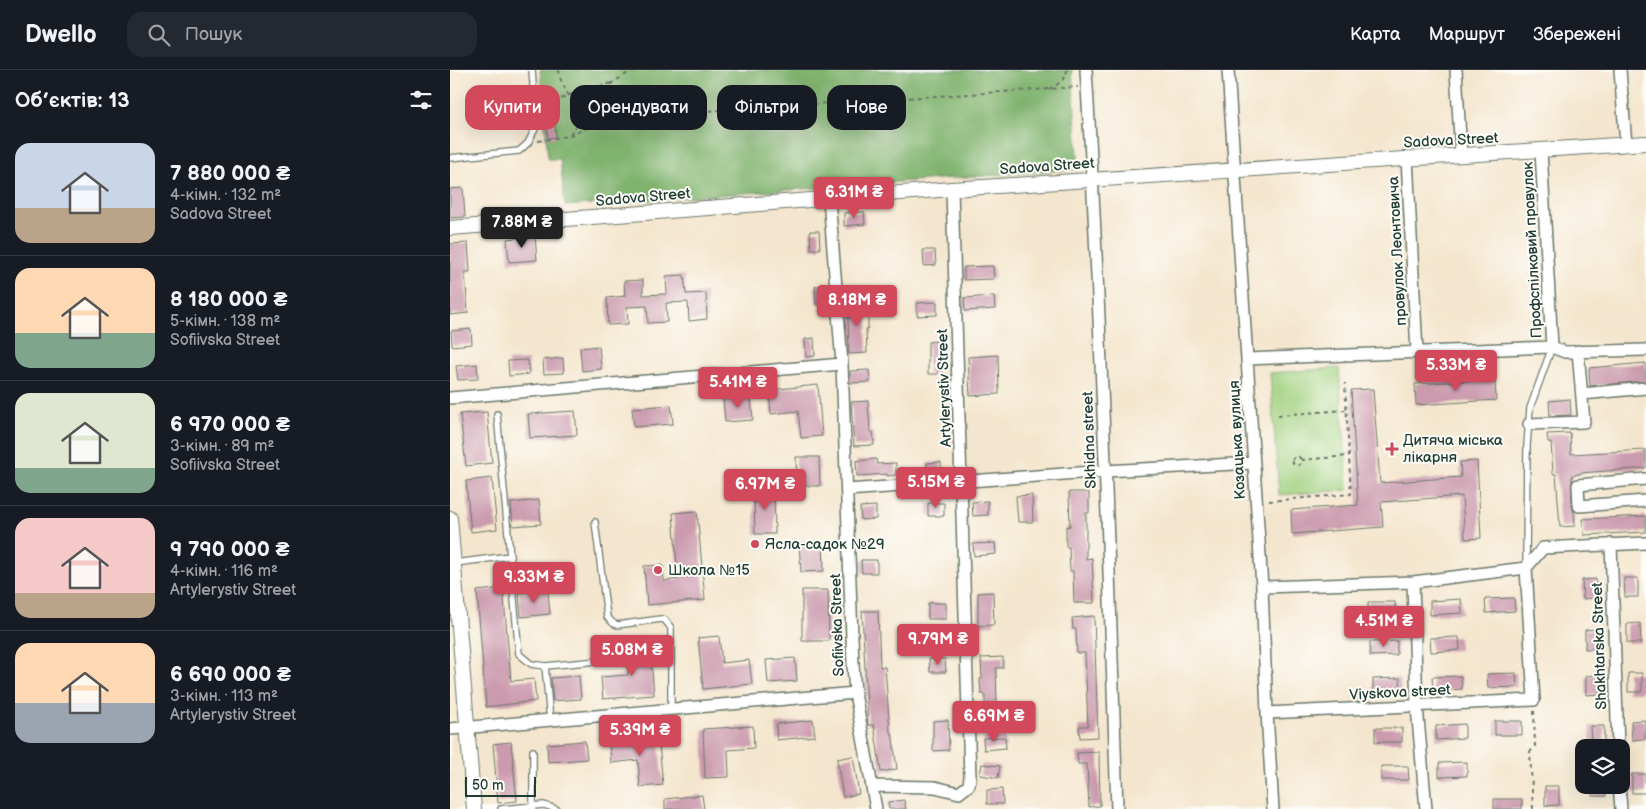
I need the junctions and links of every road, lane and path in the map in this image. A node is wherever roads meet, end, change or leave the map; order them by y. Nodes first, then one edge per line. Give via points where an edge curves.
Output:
1 (532, 70) edge
2 (559, 70) edge
3 (633, 70) edge
4 (1067, 70) edge
5 (1086, 70) edge
6 (1228, 70) edge
7 (1456, 70) edge
8 (1620, 70) edge
9 (612, 83) joint
10 (533, 85) edge
11 (1087, 86) junction
12 (1048, 90) junction
13 (568, 95) junction
14 (570, 99) edge
15 (560, 100) edge
16 (707, 111) edge
17 (534, 130) edge
18 (574, 130) edge
19 (582, 130) edge
20 (569, 136) junction
21 (528, 143) junction
22 (1646, 143) edge
23 (1626, 145) junction
24 (1541, 151) junction
25 (1461, 156) junction
26 (450, 158) edge
27 (1407, 158) junction
28 (1234, 170) junction
29 (1093, 180) junction
30 (952, 189) junction
31 (829, 198) junction
32 (450, 228) edge
33 (1552, 347) junction
34 (1646, 350) edge
35 (1578, 351) junction
36 (1417, 352) junction
37 (1247, 359) junction
38 (842, 364) junction
39 (1345, 383) dead end
40 (1646, 388) edge
41 (1582, 394) junction
42 (450, 398) edge
43 (1346, 410) junction
44 (497, 414) dead end
45 (1278, 416) dead end
46 (1529, 424) junction
47 (1349, 456) junction
48 (1302, 460) dead end
49 (1253, 463) junction
50 (1105, 471) junction
51 (1646, 480) edge
52 (962, 482) junction
53 (847, 490) junction
54 (1269, 501) dead end
55 (1646, 501) edge
56 (450, 518) edge
57 (595, 522) dead end
58 (1646, 543) edge
59 (1611, 544) junction
60 (510, 556) junction
61 (454, 563) junction
62 (1526, 568) junction
63 (1413, 582) junction
64 (1262, 587) junction
65 (619, 659) dead end
66 (546, 666) junction
67 (855, 693) junction
68 (1534, 700) junction
69 (1417, 707) junction
70 (671, 710) junction
71 (1267, 713) junction
72 (550, 720) junction
73 (467, 728) junction
74 (450, 729) edge
75 (1618, 739) edge
76 (533, 751) dead end
77 (873, 786) junction
78 (1620, 794) edge
79 (533, 807) edge
80 (474, 809) edge
81 (501, 809) edge
82 (556, 809) edge
83 (876, 809) edge
84 (1117, 809) edge
85 (1273, 809) edge
86 (1426, 809) edge
87 (1533, 809) edge
88 (1621, 809) edge

1 - 10 lane
2 - 13 path
3 - 9 path
4 - 12 path via 1060,83
5 - 11 street, Skhidna street
6 - 28 street, Козацька вулиця
7 - 25 street
8 - 23 street
9 - 13 path
11 - 12 path
11 - 29 street, Skhidna street
12 - 16 path
13 - 14 path
13 - 15 path
17 - 21 lane
18 - 20 path
19 - 20 path
20 - 21 path
21 - 26 lane via 518,151
22 - 23 street, Sadova Street
23 - 24 street, Sadova Street
24 - 25 street, Sadova Street
24 - 33 street, Профспілковий провулок
25 - 27 street, Sadova Street
27 - 28 street, Sadova Street
27 - 36 street, провулок Леонтовича
28 - 29 street, Sadova Street
28 - 37 street, Козацька вулиця
29 - 30 street, Sadova Street
29 - 50 street, Skhidna street
30 - 31 street, Sadova Street
30 - 52 street, Artylerystiv Street
31 - 32 street, Sadova Street
31 - 38 street, Sofiivska Street
33 - 35 street via 1565,352
33 - 36 street
33 - 46 lane via 1530,408
34 - 35 street
35 - 41 street
36 - 37 street
37 - 49 street, Козацька вулиця
38 - 42 street
38 - 53 street, Sofiivska Street
39 - 43 path
40 - 41 street
41 - 46 street via 1584,422
43 - 45 path
43 - 47 path
44 - 60 lane
46 - 62 lane
47 - 48 path
47 - 54 path via 1352,494
49 - 50 street
49 - 64 street, Козацька вулиця
50 - 52 street
50 - 84 street, Skhidna street
51 - 55 street via 1578,485 1579,506
52 - 53 street
52 - 77 street, Artylerystiv Street via 969,785 959,793 935,787
53 - 67 street, Sofiivska Street
56 - 61 street
57 - 70 lane via 608,617 617,625 661,619 671,628
58 - 59 street
59 - 62 street via 1543,548
59 - 75 street, Shakhtarska Street
60 - 61 lane
60 - 66 lane via 519,654 531,664
61 - 73 street
62 - 63 street
62 - 68 street
63 - 64 street
63 - 69 street
64 - 71 street, Козацька вулиця
65 - 66 lane
66 - 72 lane
67 - 70 street
67 - 77 street, Sofiivska Street
68 - 69 street, Viyskova street
68 - 87 path via 1535,746 1530,752
69 - 71 street, Viyskova street
69 - 86 street
70 - 72 street
71 - 85 street, Козацька вулиця
72 - 73 street
73 - 74 street
73 - 80 street
76 - 79 lane
77 - 83 street, Sofiivska Street
78 - 88 street
79 - 81 lane
79 - 82 lane via 544,805

